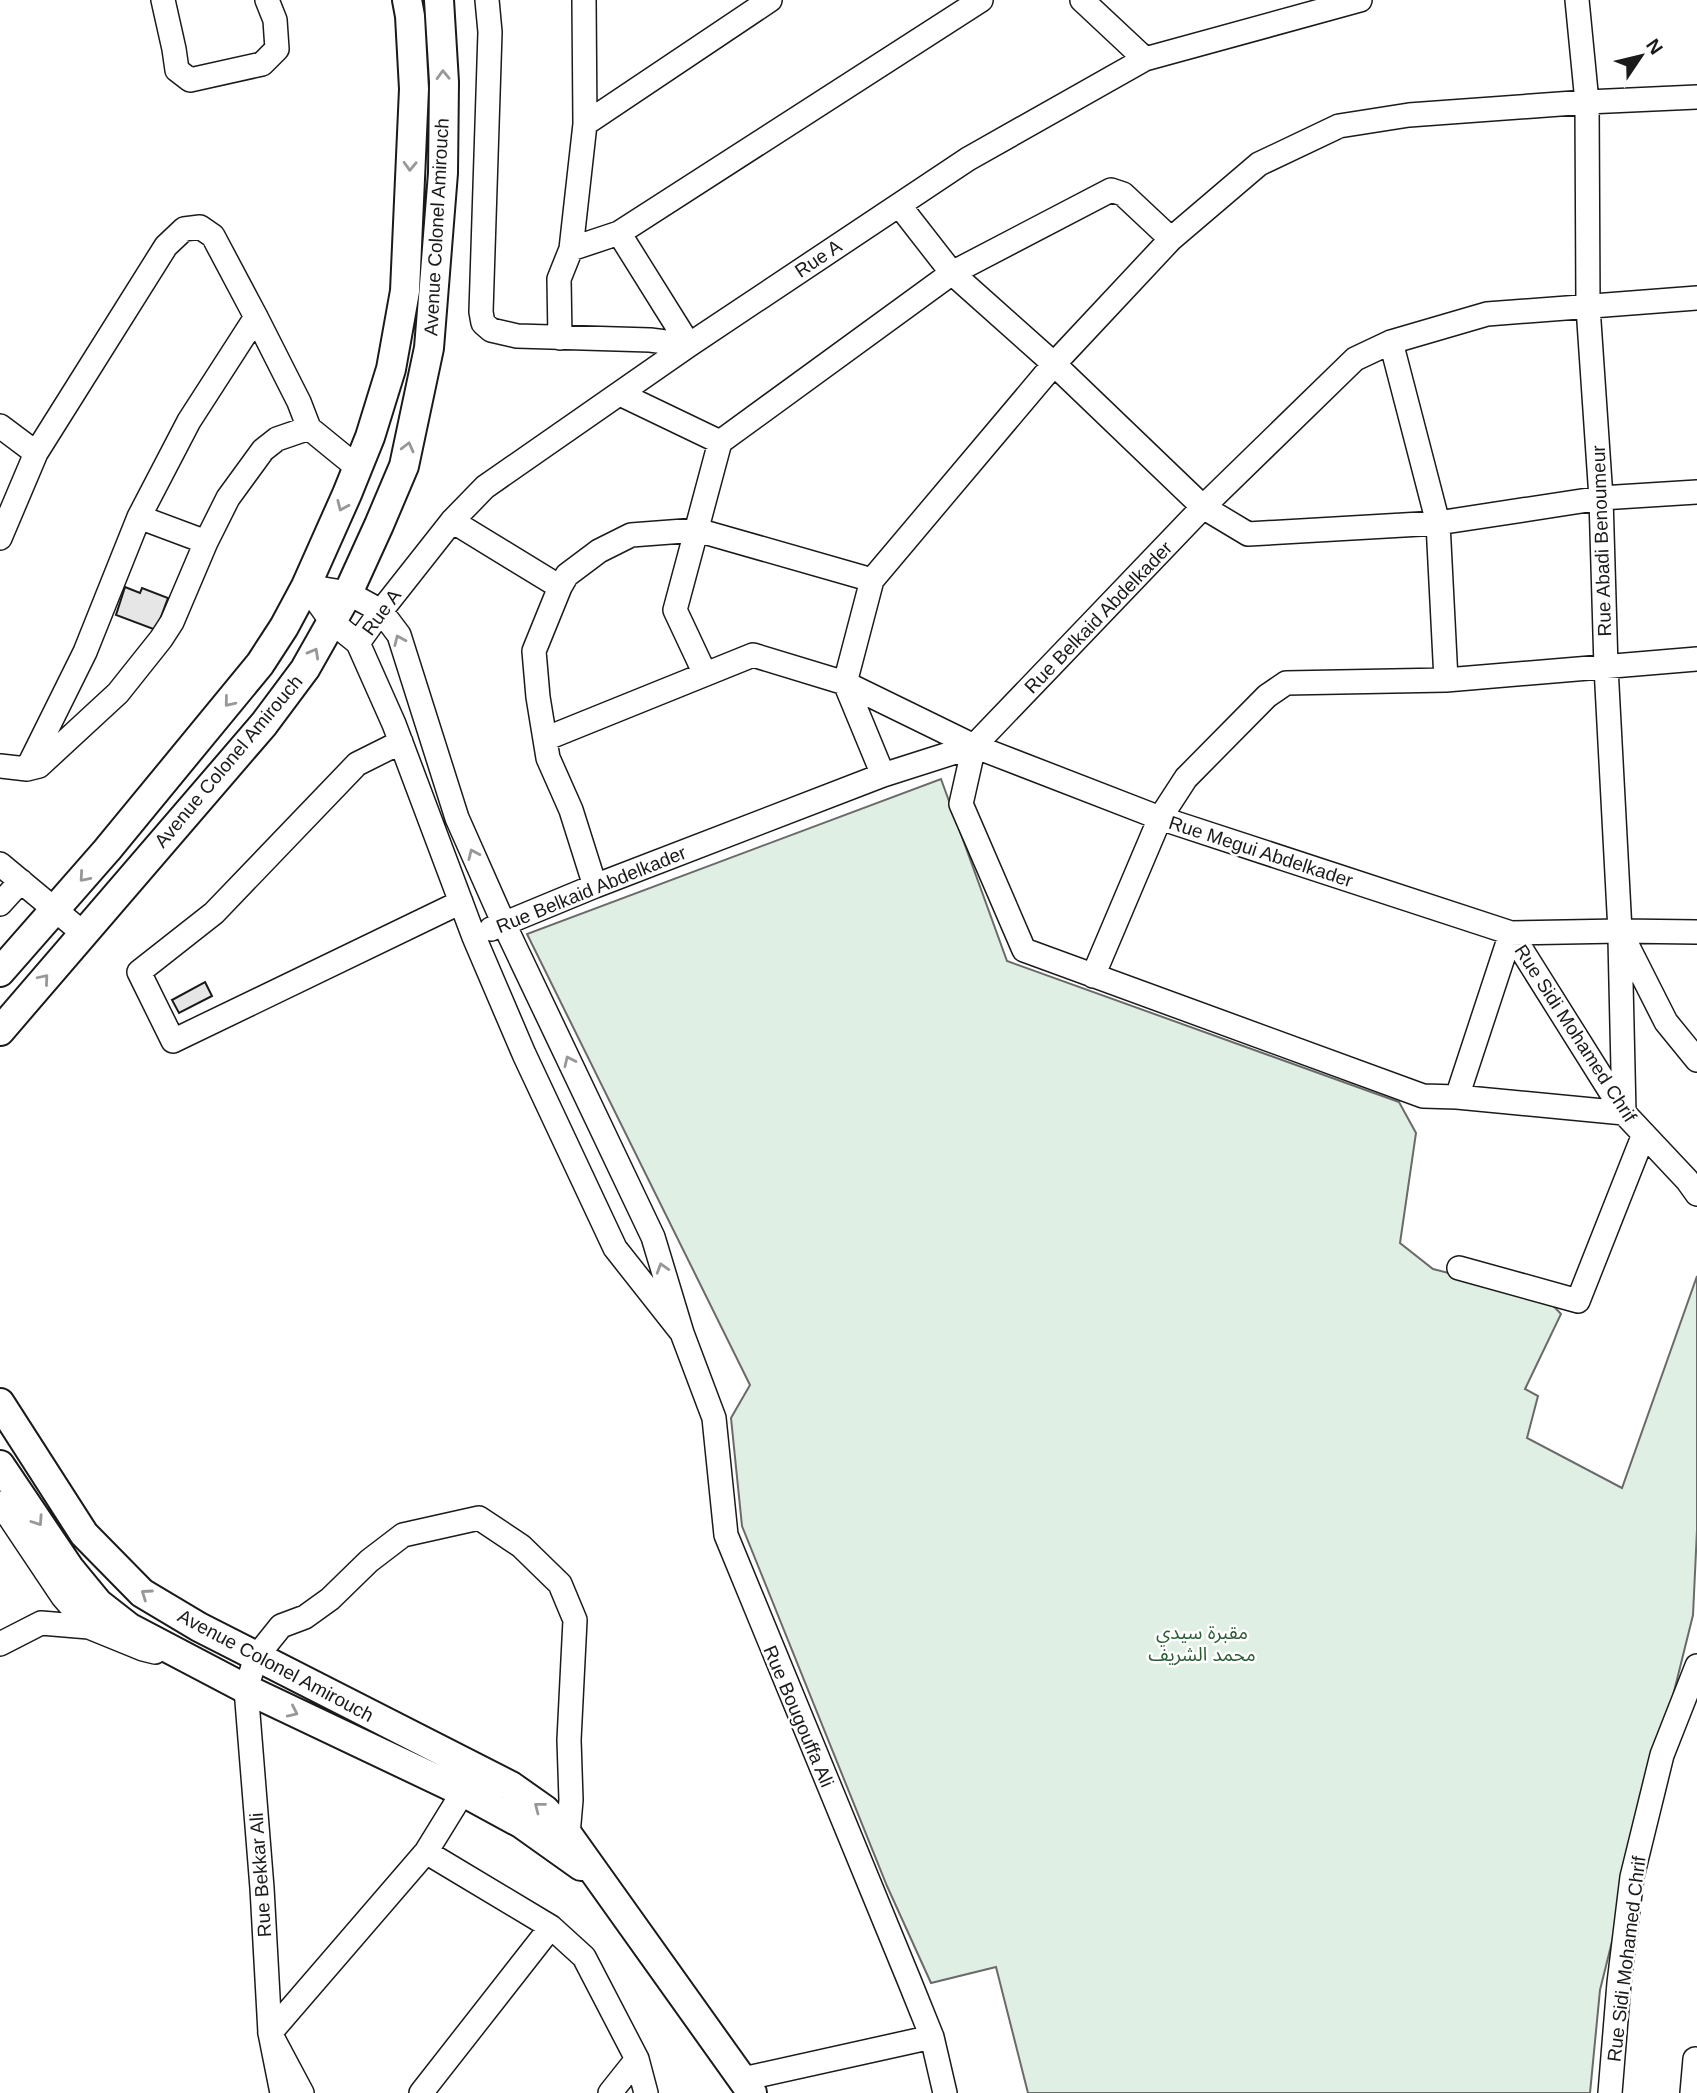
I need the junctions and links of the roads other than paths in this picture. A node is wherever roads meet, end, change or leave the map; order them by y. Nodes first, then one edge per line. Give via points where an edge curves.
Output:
1 (163, 0) edge
2 (267, 0) edge
3 (407, 0) edge
4 (439, 0) edge
5 (487, 0) edge
6 (584, 0) edge
7 (770, 0) edge
8 (981, 0) edge
9 (1082, 0) edge
10 (1360, 0) edge
11 (1577, 0) edge
12 (1145, 59) junction
13 (1697, 97) edge
14 (1587, 102) junction
15 (585, 124) junction
16 (899, 205) junction
17 (619, 233) junction
18 (1171, 239) junction
19 (571, 249) junction
20 (952, 273) junction
21 (1697, 298) edge
22 (1588, 307) junction
23 (256, 317) junction
24 (560, 338) junction
25 (1391, 342) junction
26 (689, 345) junction
27 (1054, 364) junction
28 (620, 394) junction
29 (0, 426) edge
30 (309, 428) junction
31 (720, 442) junction
32 (36, 453) junction
33 (358, 468) junction
34 (1697, 492) edge
35 (1601, 498) junction
36 (1203, 507) junction
37 (139, 516) junction
38 (452, 521) junction
39 (1438, 523) junction
40 (696, 530) junction
41 (0, 538) edge
42 (206, 542) junction
43 (872, 580) junction
44 (306, 586) junction
45 (560, 587) junction
46 (348, 593) junction
47 (381, 611) junction
48 (331, 622) junction
49 (358, 643) junction
50 (1697, 659) edge
51 (1606, 667) junction
52 (705, 674) junction
53 (1446, 680) junction
54 (845, 683) junction
55 (545, 739) junction
56 (401, 742) junction
57 (974, 746) junction
58 (0, 766) edge
59 (27, 769) junction
60 (883, 775) junction
61 (1160, 818) junction
62 (0, 864) edge
63 (21, 881) junction
64 (596, 886) junction
65 (461, 902) junction
66 (0, 904) edge
67 (55, 910) junction
68 (504, 924) junction
69 (1620, 931) junction
70 (83, 933) junction
71 (1511, 933) junction
72 (1697, 933) edge
73 (474, 937) junction
74 (0, 972) edge
75 (1093, 976) junction
76 (0, 1031) edge
77 (1697, 1060) edge
78 (1457, 1097) junction
79 (1624, 1113) junction
80 (1644, 1134) junction
81 (1697, 1194) edge
82 (1459, 1268) dead end
83 (682, 1333) junction
84 (0, 1403) edge
85 (0, 1465) edge
86 (0, 1503) edge
87 (62, 1597) junction
88 (41, 1623) junction
89 (89, 1627) junction
90 (0, 1644) edge
91 (256, 1657) junction
92 (192, 1661) junction
93 (1697, 1666) edge
94 (246, 1689) junction
95 (463, 1792) junction
96 (568, 1835) junction
97 (426, 1852) junction
98 (598, 1878) junction
99 (551, 1927) junction
100 (270, 2033) junction
101 (932, 2037) junction
102 (636, 2059) junction
103 (1695, 2059) edge
104 (747, 2086) edge
105 (282, 2093) edge
106 (302, 2093) edge
107 (421, 2093) edge
108 (610, 2093) edge
109 (646, 2093) edge
110 (945, 2093) edge
111 (1610, 2093) edge
112 (1692, 2093) edge

1 - 2 street via 177,70 190,80 262,64 277,48 275,20
3 -> 33 main road, Avenue Colonel Amirouch via 414,89 405,291 391,369
46 -> 4 main road, Avenue Colonel Amirouch via 404,466 429,348 443,173
5 - 24 street via 483,323 491,330 517,336
6 - 15 street
7 - 15 street
8 - 17 street
9 - 12 street
10 - 12 street, Rue A
11 - 14 street, Rue Abadi Benoumeur
12 - 16 street, Rue A via 968,159
13 - 14 street
14 - 18 street via 1409,115 1339,126 1259,164
14 - 22 street, Rue Abadi Benoumeur
15 - 19 street
16 - 20 street
16 - 26 street, Rue A
17 - 19 street
17 - 26 street
18 - 20 street via 1123,194 1111,190
18 - 27 street
19 - 24 street via 559,279
20 - 27 street
20 - 31 street
21 - 22 street, Rue Belkaid Abdelkader
22 - 25 street, Rue Belkaid Abdelkader via 1487,314
22 - 35 street, Rue Abadi Benoumeur
23 - 30 street
23 - 32 street via 213,236 200,227 184,229 166,246
23 - 37 street via 189,421
24 - 26 street
25 - 36 street, Rue Belkaid Abdelkader via 1355,359
25 - 39 street
26 - 28 street, Rue A
27 - 36 street
27 - 43 street
28 - 31 street
28 - 38 street, Rue A via 485,487
29 - 32 street
30 - 33 street
30 - 42 street via 277,439 263,450 228,498
31 - 40 street
32 - 41 street
33 -> 44 main road, Avenue Colonel Amirouch
34 - 35 street
35 - 39 street
35 - 51 street, Rue Abadi Benoumeur
36 - 39 street via 1248,534
36 - 57 street, Rue Belkaid Abdelkader
37 - 42 street
37 - 59 street via 85,652
38 - 45 street
38 - 47 street, Rue A
39 - 53 street
40 - 43 street
40 - 45 street via 631,535 599,551 567,575
40 - 52 street via 675,610
42 - 59 street via 161,639 118,692 39,766
43 - 54 street
44 - 46 street
44 - 48 street
44 -> 67 main road, Avenue Colonel Amirouch via 260,664
45 - 55 street via 534,651
46 - 47 street
46 - 48 main road, Avenue Colonel Amirouch
47 - 49 street, Rue A
68 -> 47 street via 457,818 399,635
48 - 49 street
70 -> 48 main road, Avenue Colonel Amirouch via 264,724 305,669
49 - 56 street
50 - 51 street
51 - 53 street
51 - 69 street, Rue Abadi Benoumeur
52 - 54 street, Rue Megui Abdelkader via 752,655
52 - 55 street, Rue Megui Abdelkader
53 - 61 street via 1286,683 1267,696 1186,778
54 - 57 street, Rue Megui Abdelkader
54 - 60 street
55 - 64 street
56 - 65 street
56 - 65 street via 357,764 214,913 139,972 173,1041
57 - 60 street, Rue Belkaid Abdelkader
57 - 61 street, Rue Megui Abdelkader
57 - 75 street via 961,804 1024,950
58 - 59 street
60 - 64 street, Rue Belkaid Abdelkader
61 - 71 street, Rue Megui Abdelkader
61 - 75 street
62 - 63 street
63 - 66 street
63 - 67 street
64 - 68 street, Rue Belkaid Abdelkader
65 - 73 street
67 - 70 street
67 - 74 main road, Avenue Colonel Amirouch
68 - 73 street, Rue Belkaid Abdelkader
83 -> 68 street via 653,1237
69 - 71 street, Rue Megui Abdelkader
69 - 72 street, Rue Megui Abdelkader
69 - 77 street, Rue Abadi Benoumeur via 1666,1022
69 - 79 street
76 -> 70 main road, Avenue Colonel Amirouch
71 - 78 street
71 - 79 street, Rue Sidi Mohamed Chrif
73 - 83 street via 615,1248
75 - 78 street via 1423,1096
78 - 79 street
79 - 80 street, Rue Sidi Mohamed Chrif
80 - 81 street, Rue Sidi Mohamed Chrif
80 - 82 street via 1578,1301
83 - 101 street, Rue Bougouffa Ali via 715,1418 726,1535
91 -> 84 main road, Avenue Colonel Amirouch via 142,1593 119,1571 84,1534
85 -> 92 main road, Avenue Colonel Amirouch via 98,1603 130,1628
86 - 87 street
87 - 88 street
87 - 89 street
88 - 89 street
88 - 90 street
89 - 92 street via 143,1649
91 - 94 street, Rue Bekkar Ali
96 -> 91 main road, Avenue Colonel Amirouch via 545,1810 511,1786
91 - 96 street via 281,1626 306,1617 331,1599 403,1535 479,1518 521,1546 560,1584 575,1620
92 - 94 main road, Avenue Colonel Amirouch
93 - 111 street, Rue Sidi Mohamed Chrif via 1662,1755 1632,1877
94 -> 95 main road, Avenue Colonel Amirouch
94 - 100 street, Rue Bekkar Ali
95 - 97 street
95 - 98 main road, Avenue Colonel Amirouch via 522,1824
96 - 98 main road, Avenue Colonel Amirouch
97 - 99 street
97 - 100 street
98 - 104 main road, Avenue Colonel Amirouch
99 - 102 street via 584,1957
99 - 107 street
100 - 105 street, Rue Bekkar Ali
100 - 106 street
101 - 104 street
101 - 110 street, Rue Bougouffa Ali
102 - 108 street
102 - 109 street
103 - 112 street

